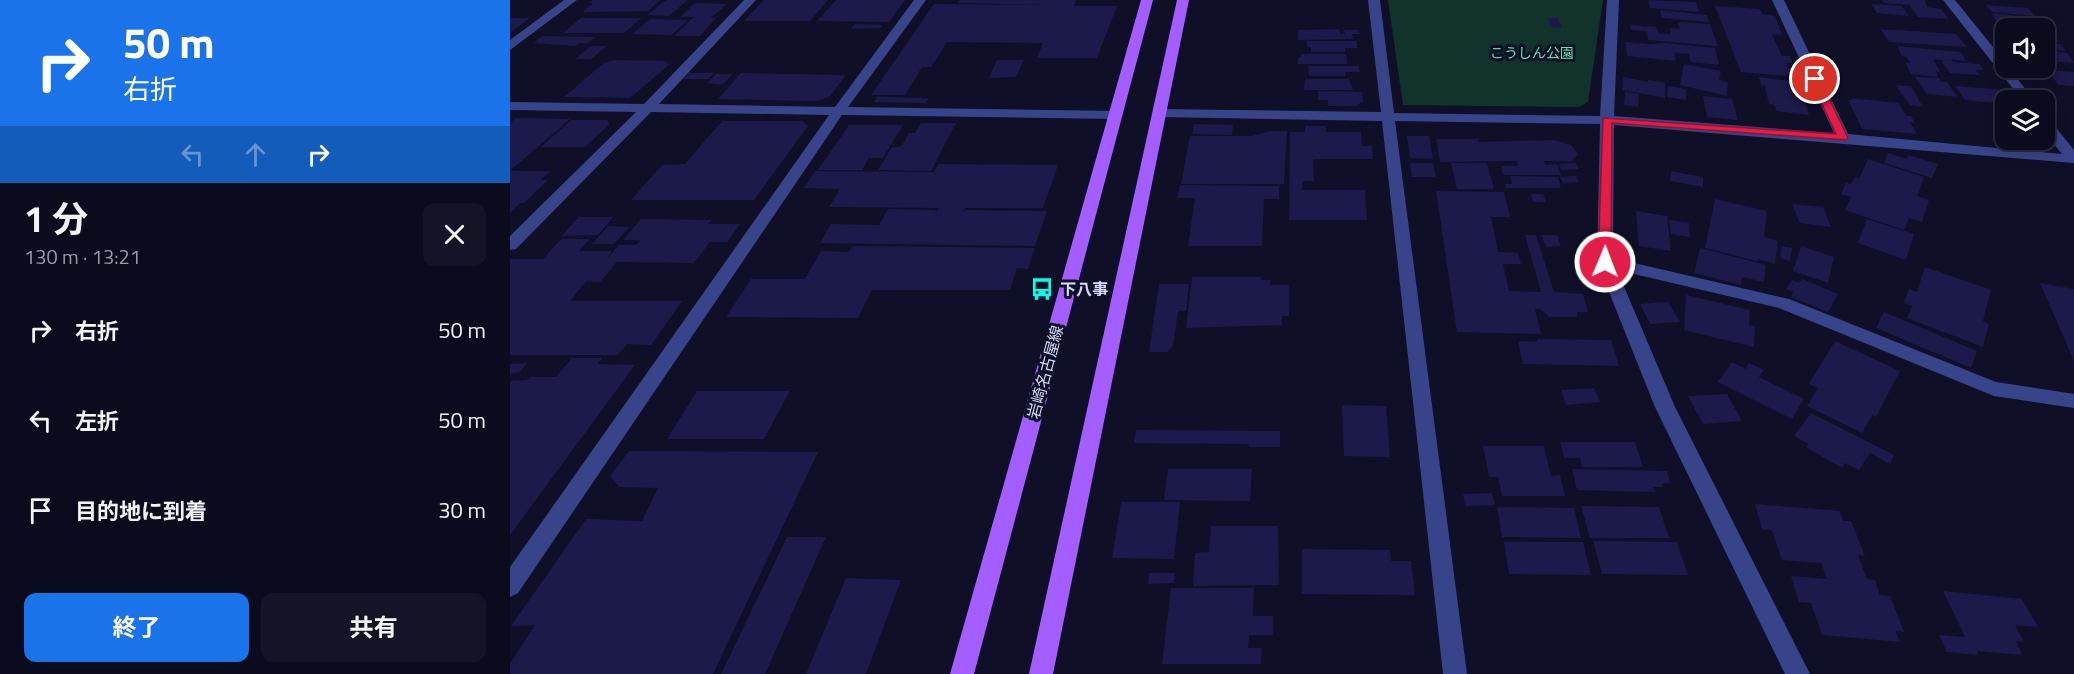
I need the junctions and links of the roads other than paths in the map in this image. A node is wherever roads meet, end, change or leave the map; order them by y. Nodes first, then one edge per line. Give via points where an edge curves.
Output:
1 (571, 0) edge
2 (750, 0) edge
3 (920, 0) edge
4 (1147, 0) edge
5 (1183, 0) edge
6 (1374, 0) edge
7 (1613, 0) edge
8 (1779, 0) edge
9 (1948, 0) edge
10 (510, 46) edge
11 (2020, 90) edge
12 (510, 106) edge
13 (649, 107) junction
14 (839, 110) junction
15 (1158, 113) junction
16 (1116, 115) junction
17 (1387, 115) junction
18 (1606, 120) junction
19 (2055, 136) edge
20 (1843, 138) junction
21 (2074, 159) edge
22 (510, 245) edge
23 (1605, 262) junction
24 (2074, 401) edge
25 (510, 586) edge
26 (962, 674) edge
27 (1041, 674) edge
28 (1455, 674) edge
29 (1798, 674) edge

1 - 10 street
2 - 13 street
3 - 14 street
4 - 16 main road, 岩崎名古屋線
5 - 15 main road
6 - 17 street
7 - 18 street
8 - 20 street
9 - 11 street
12 - 13 street
13 - 14 street
13 - 22 street
14 - 16 street
14 - 25 street
15 - 17 street
15 - 27 main road
16 - 26 main road, 岩崎名古屋線
17 - 18 street
17 - 28 street
18 - 20 street
18 - 23 street
19 - 21 street
20 - 21 street
23 - 24 street via 1783,303 1994,389
23 - 29 street via 1665,407

